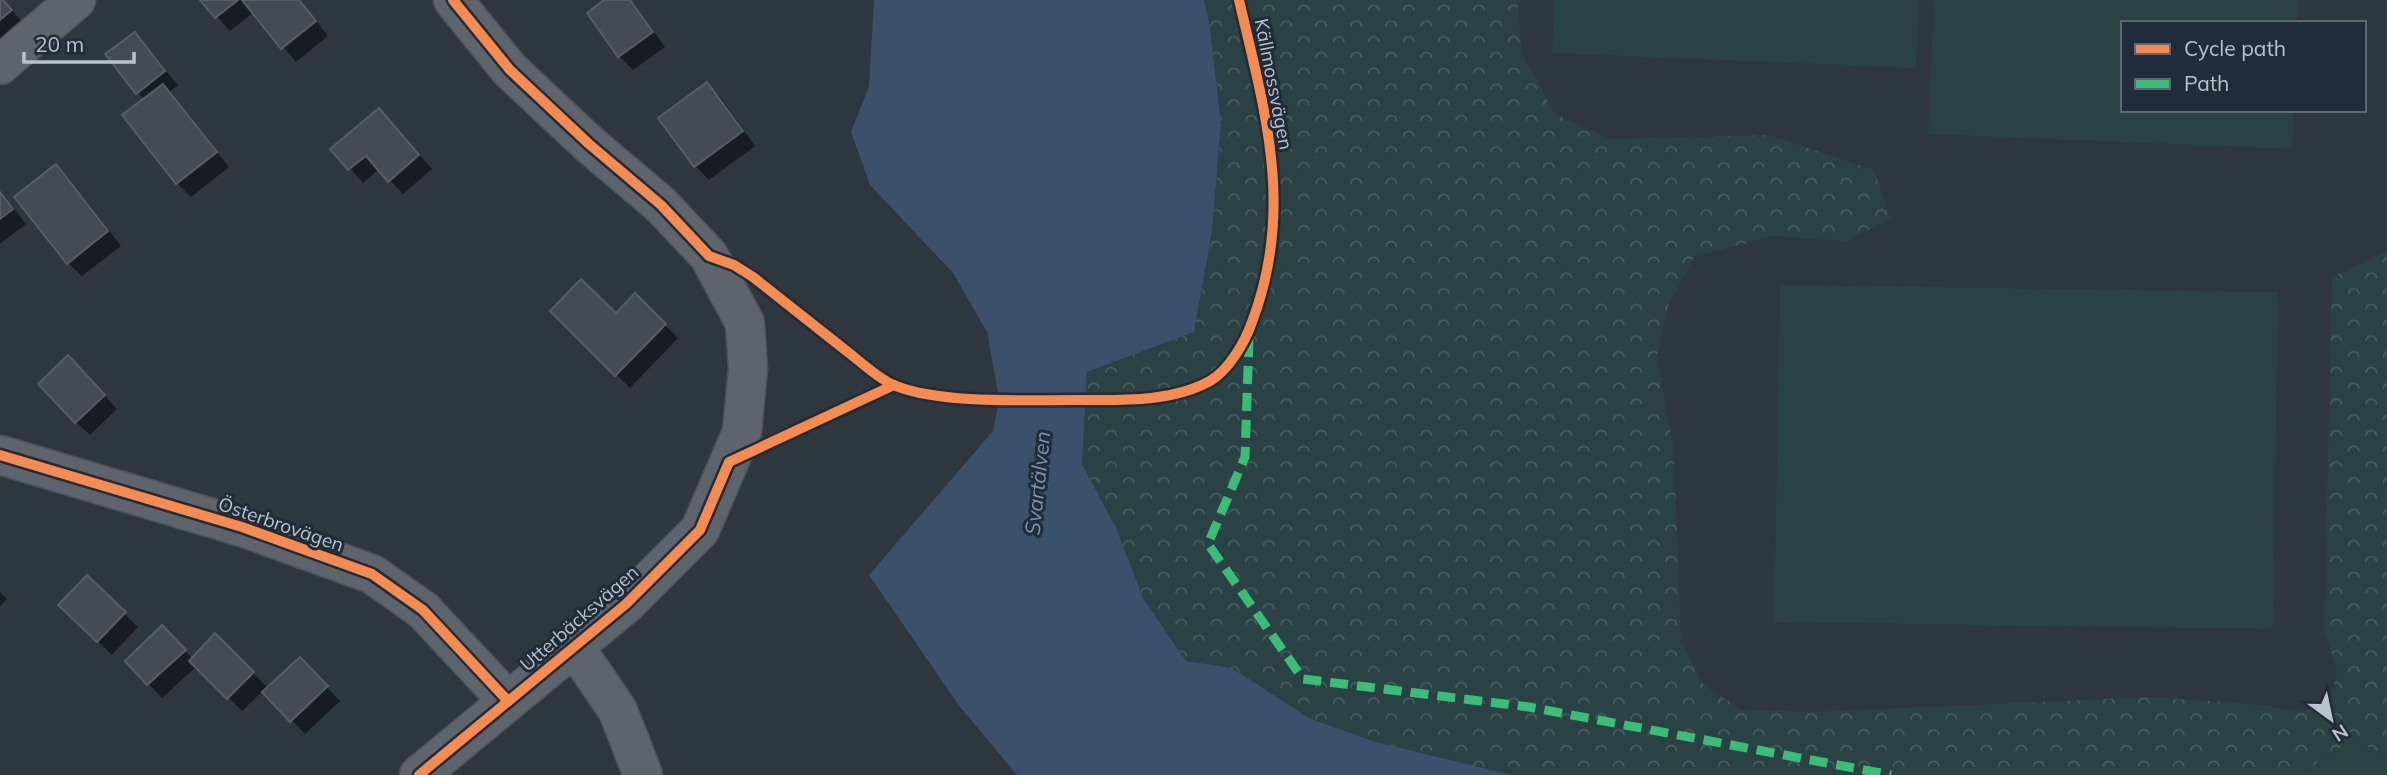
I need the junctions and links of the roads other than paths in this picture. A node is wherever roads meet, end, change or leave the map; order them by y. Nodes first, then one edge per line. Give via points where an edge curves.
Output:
1 (76, 0) edge
2 (453, 0) edge
3 (0, 65) edge
4 (0, 455) edge
5 (574, 646) junction
6 (508, 701) junction
7 (419, 775) edge
8 (643, 775) edge

1 - 3 street
2 - 5 street, Utterbäcksvägen via 510,70 661,205 709,256 745,323 748,369 742,432 700,530 626,604
4 - 6 street, Österbrovägen via 242,527 372,574 424,610
5 - 6 street, Utterbäcksvägen
5 - 8 street via 618,711
6 - 7 street, Utterbäcksvägen

